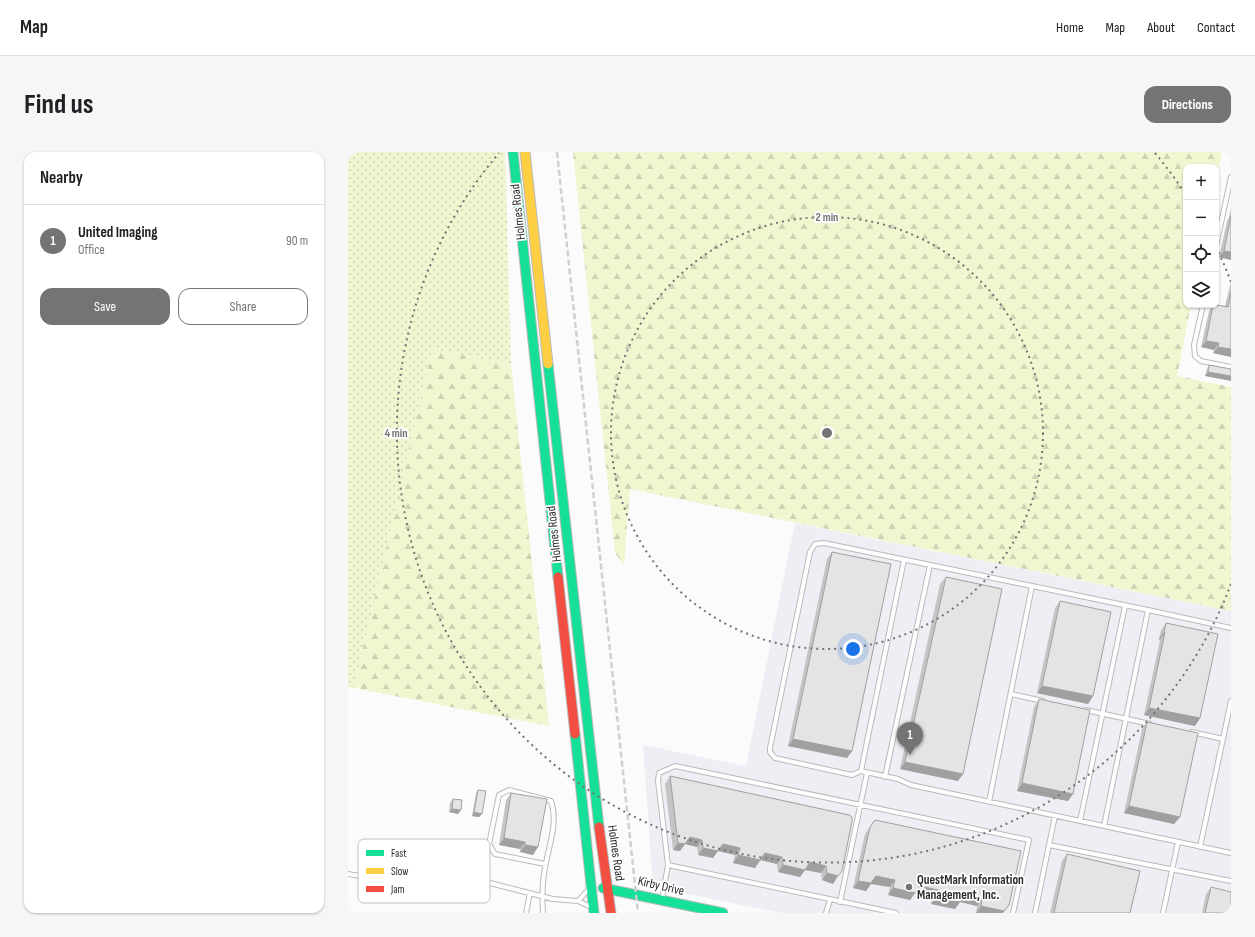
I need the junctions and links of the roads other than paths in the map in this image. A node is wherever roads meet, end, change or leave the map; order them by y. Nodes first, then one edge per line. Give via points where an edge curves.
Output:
1 (513, 152) edge
2 (525, 152) edge
3 (1231, 177) edge
4 (1218, 236) edge
5 (1202, 308) edge
6 (1231, 367) edge
7 (904, 560) junction
8 (930, 565) junction
9 (1032, 586) junction
10 (1125, 606) junction
11 (1148, 610) junction
12 (1231, 628) edge
13 (1011, 694) junction
14 (1231, 701) edge
15 (1049, 702) edge
16 (1079, 708) edge
17 (1102, 713) junction
18 (1127, 718) junction
19 (1156, 725) edge
20 (1186, 731) edge
21 (1223, 739) junction
22 (861, 771) junction
23 (867, 773) junction
24 (885, 777) junction
25 (988, 802) junction
26 (860, 806) junction
27 (1055, 816) junction
28 (1080, 821) junction
29 (1104, 826) junction
30 (490, 839) edge
31 (1178, 842) junction
32 (1049, 845) junction
33 (490, 846) edge
34 (1200, 847) junction
35 (1231, 853) edge
36 (545, 864) junction
37 (668, 865) junction
38 (1172, 870) junction
39 (348, 874) edge
40 (358, 876) edge
41 (1231, 881) edge
42 (490, 883) edge
43 (592, 886) junction
44 (608, 888) junction
45 (530, 893) junction
46 (542, 897) junction
47 (578, 900) junction
48 (830, 900) junction
49 (662, 901) junction
50 (840, 902) junction
51 (594, 911) edge
52 (526, 913) edge
53 (543, 913) edge
54 (614, 913) edge
55 (723, 913) edge
56 (826, 913) edge
57 (896, 913) edge
58 (1013, 913) edge
59 (1034, 913) edge
60 (1163, 913) edge

1 - 43 main road, Holmes Road
2 - 44 main road, Holmes Road
3 - 4 lane
5 - 6 lane via 1194,345 1195,356 1201,361
7 - 8 lane
7 - 22 lane
7 - 22 lane via 824,543 815,544 810,552 770,752 776,758 852,775
8 - 9 lane
8 - 24 lane
9 - 10 lane
9 - 13 lane
10 - 11 lane
10 - 17 lane
11 - 12 lane
11 - 18 lane
13 - 15 lane
13 - 25 lane
14 - 21 lane
16 - 17 lane
17 - 18 lane
17 - 28 lane
18 - 19 lane
18 - 29 lane
20 - 21 lane
21 - 34 lane
22 - 23 lane
23 - 24 lane
23 - 26 lane
24 - 25 lane
25 - 27 lane
26 - 37 lane via 675,766 660,773 658,781
26 - 50 lane
26 - 58 lane via 1029,840
27 - 28 lane
27 - 32 lane
28 - 29 lane
29 - 31 lane
30 - 36 lane via 499,795 509,790 552,801 555,812
31 - 34 lane
31 - 38 lane
32 - 38 lane
32 - 59 lane
33 - 36 lane via 495,854
34 - 35 lane
36 - 46 lane
37 - 48 lane
37 - 49 lane
38 - 41 lane
38 - 60 lane
39 - 40 lane
42 - 45 lane
43 - 44 main road, Kirby Drive
43 - 47 lane
43 - 51 main road, Holmes Road
44 - 49 main road, Kirby Drive
44 - 54 main road, Holmes Road
45 - 46 lane
45 - 52 lane
46 - 47 lane
46 - 53 lane
47 - 51 lane
48 - 50 lane
48 - 56 lane
49 - 55 main road, Kirby Drive
50 - 57 lane
51 - 54 main road

